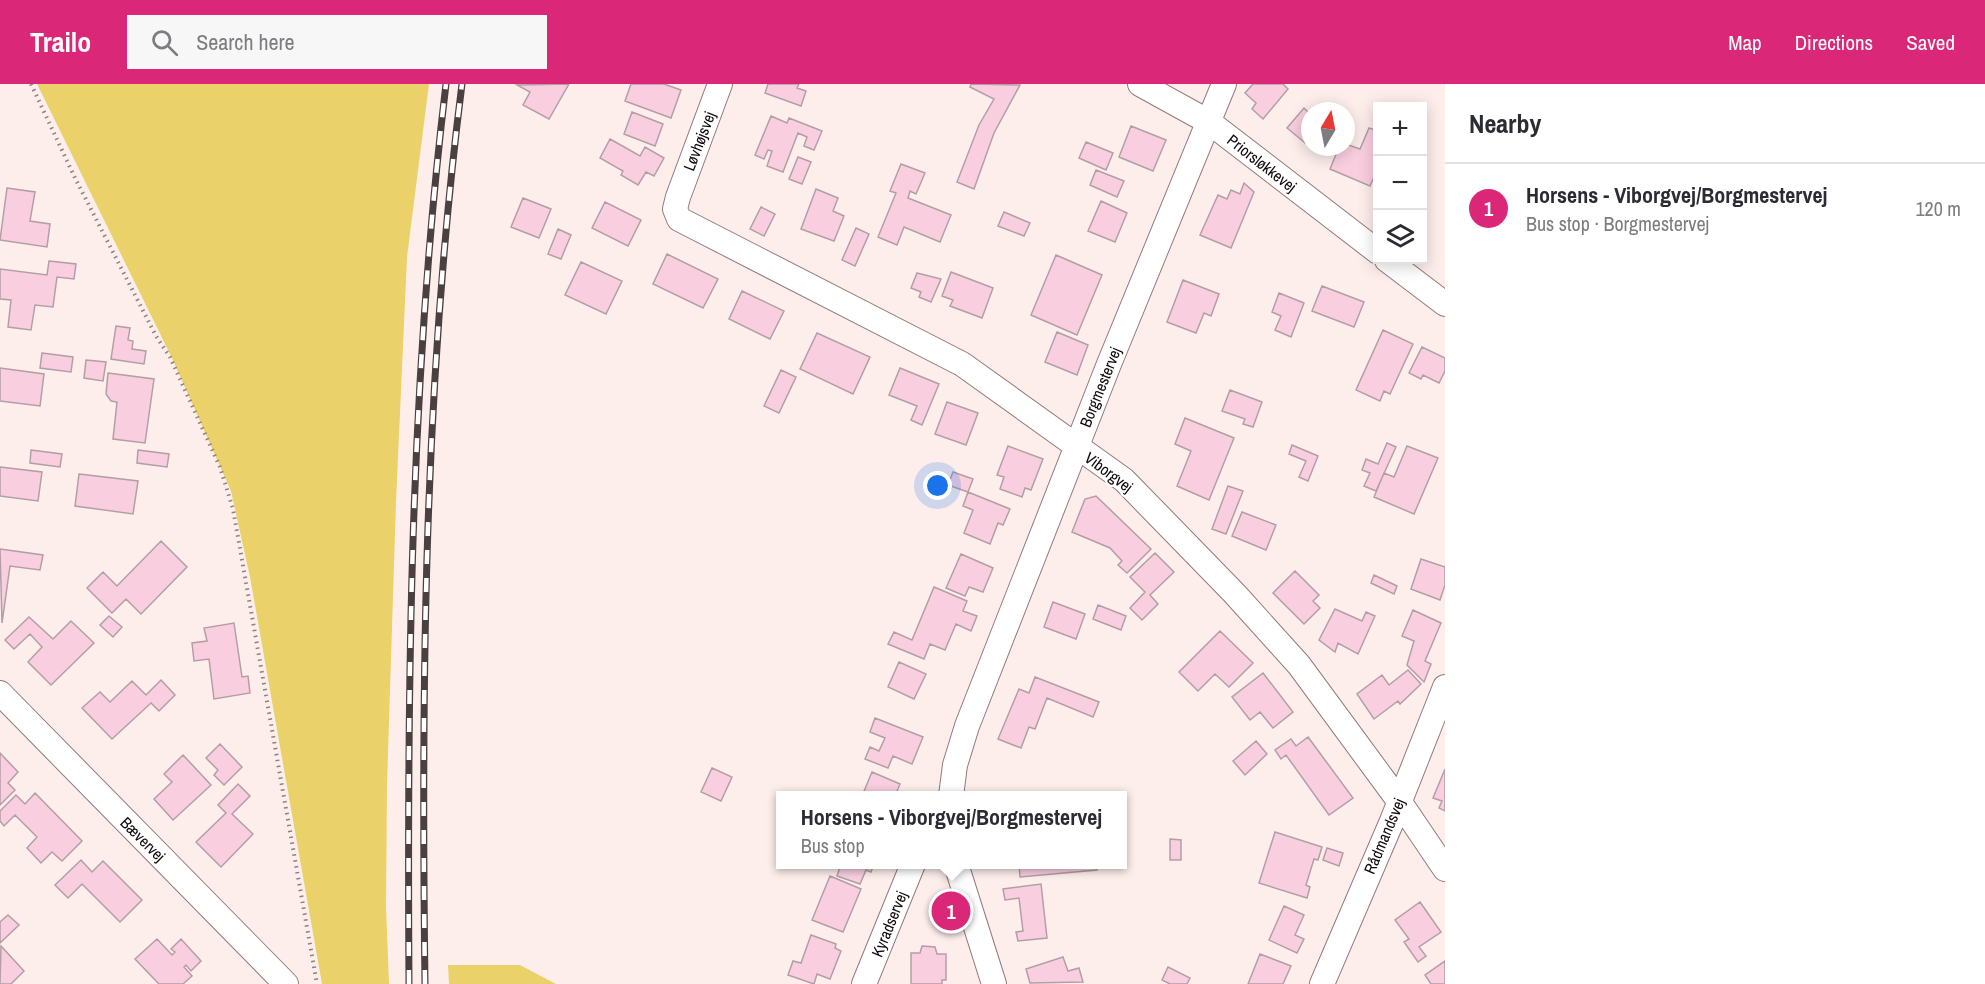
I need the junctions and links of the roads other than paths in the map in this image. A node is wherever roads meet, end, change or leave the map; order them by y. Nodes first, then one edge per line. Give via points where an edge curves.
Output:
1 (720, 84) edge
2 (1140, 84) edge
3 (1224, 84) edge
4 (1209, 122) junction
5 (678, 197) joint
6 (1373, 249) edge
7 (1392, 264) edge
8 (1445, 304) edge
9 (1076, 448) junction
10 (1445, 687) edge
11 (0, 693) edge
12 (952, 791) edge
13 (1399, 801) junction
14 (911, 869) edge
15 (958, 869) edge
16 (1445, 870) edge
17 (286, 984) edge
18 (864, 984) edge
19 (994, 984) edge
20 (1322, 984) edge

1 - 5 street, Løvhøjsvej
2 - 4 street, Priorsløkkevej
3 - 4 street, Borgmestervej
4 - 6 street, Priorsløkkevej
4 - 9 street, Borgmestervej
5 - 9 street, Viborgvej via 675,209 679,219 962,364
7 - 8 street
9 - 12 street, Borgmestervej via 967,726
9 - 13 street, Viborgvej via 1124,480 1235,594 1299,665
10 - 13 street, Rådmandsvej
11 - 17 street, Bævervej
13 - 16 street, Viborgvej
13 - 20 street, Rådmandsvej
14 - 18 street, Kyradservej
15 - 19 street

